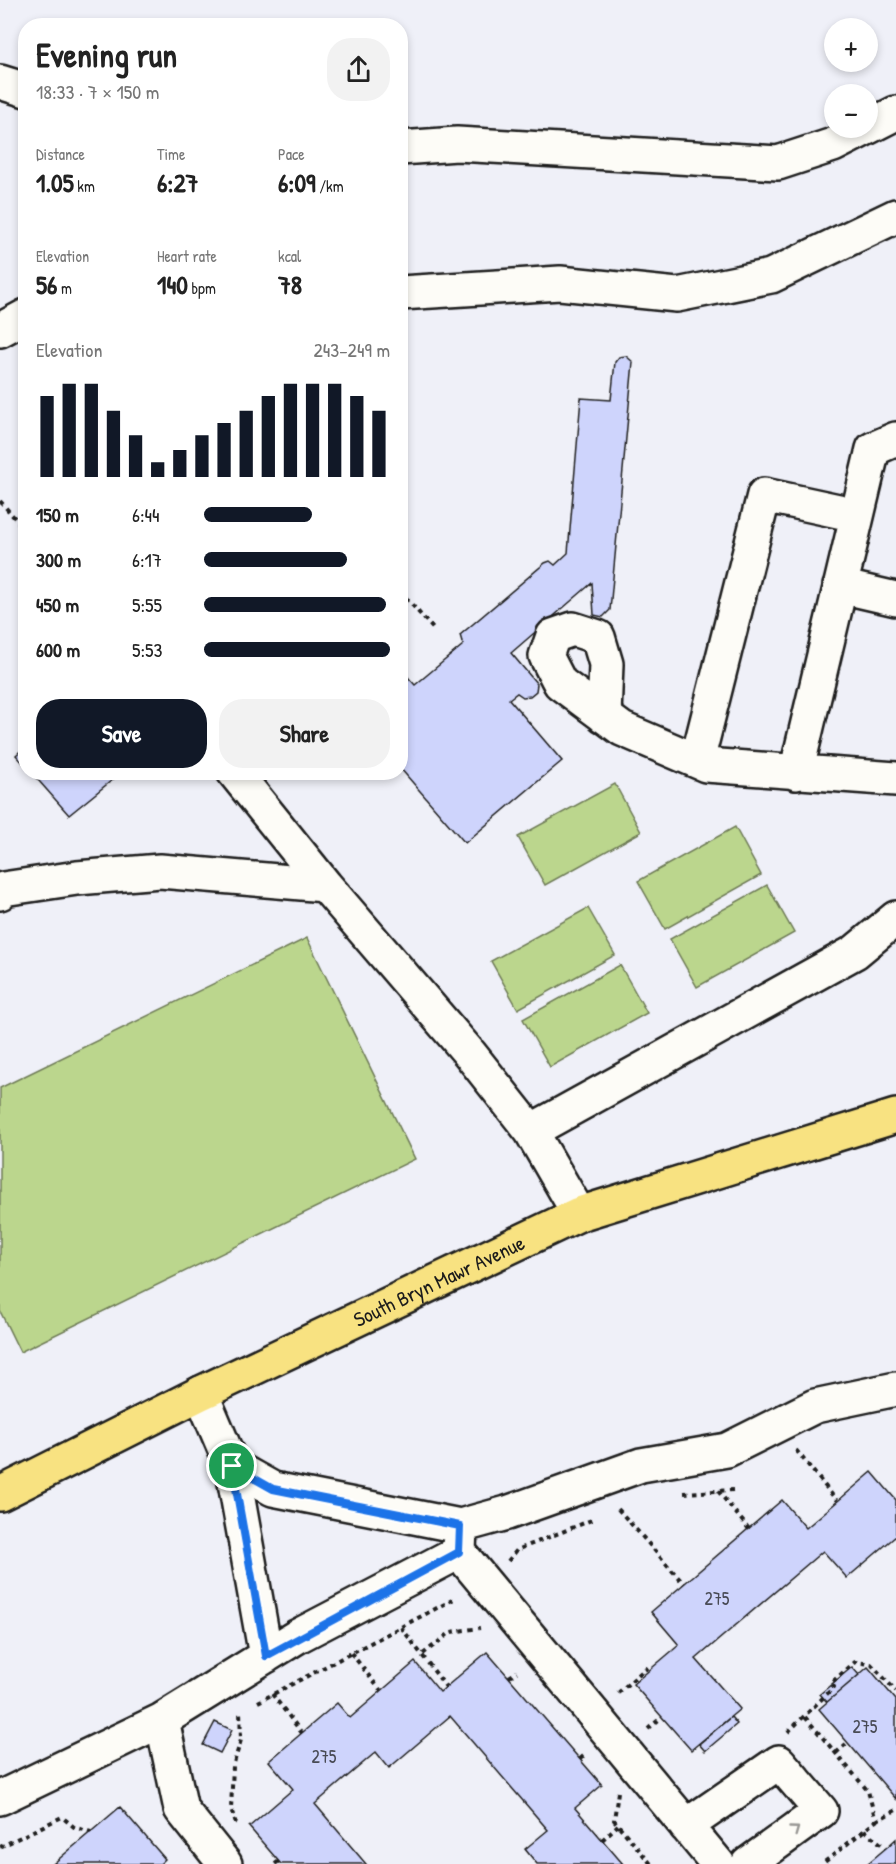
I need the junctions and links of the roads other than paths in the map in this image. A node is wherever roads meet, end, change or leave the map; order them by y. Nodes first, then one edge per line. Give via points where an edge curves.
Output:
1 (0, 82) edge
2 (18, 88) edge
3 (896, 113) edge
4 (408, 147) edge
5 (896, 216) edge
6 (408, 292) edge
7 (18, 320) edge
8 (0, 330) edge
9 (896, 438) edge
10 (857, 515) junction
11 (840, 586) junction
12 (896, 599) edge
13 (604, 716) dead end
14 (697, 761) junction
15 (796, 773) junction
16 (896, 779) edge
17 (240, 780) edge
18 (325, 885) junction
19 (0, 893) edge
20 (896, 918) edge
21 (896, 1116) edge
22 (531, 1131) junction
23 (579, 1214) junction
24 (896, 1389) edge
25 (201, 1393) junction
26 (232, 1466) junction
27 (0, 1494) edge
28 (459, 1539) junction
29 (266, 1656) junction
30 (162, 1720) junction
31 (0, 1798) edge
32 (686, 1826) junction
33 (225, 1864) edge
34 (718, 1864) edge
35 (748, 1864) edge

1 - 2 lane
3 - 4 lane via 834,145 778,163 457,144
5 - 6 lane via 771,276 677,296 560,283
7 - 8 lane
9 - 10 lane via 873,449
10 - 11 lane
10 - 14 lane via 764,495
11 - 12 lane
11 - 15 lane
13 - 14 lane via 622,729
14 - 15 lane
15 - 16 lane
17 - 18 lane
18 - 19 lane via 160,872 77,878 3,889
18 - 22 lane
20 - 22 lane via 855,952
21 - 23 main road, South Bryn Mawr Avenue
22 - 23 lane
23 - 25 main road, South Bryn Mawr Avenue
24 - 28 lane via 815,1406 727,1450 641,1465 507,1514
25 - 26 lane
25 - 27 main road, South Bryn Mawr Avenue
26 - 28 lane via 273,1489
26 - 29 lane
28 - 29 lane
28 - 32 lane via 483,1580
29 - 30 lane
30 - 31 lane
30 - 33 lane via 181,1809
32 - 34 lane
35 -> 32 lane via 821,1810 779,1762

